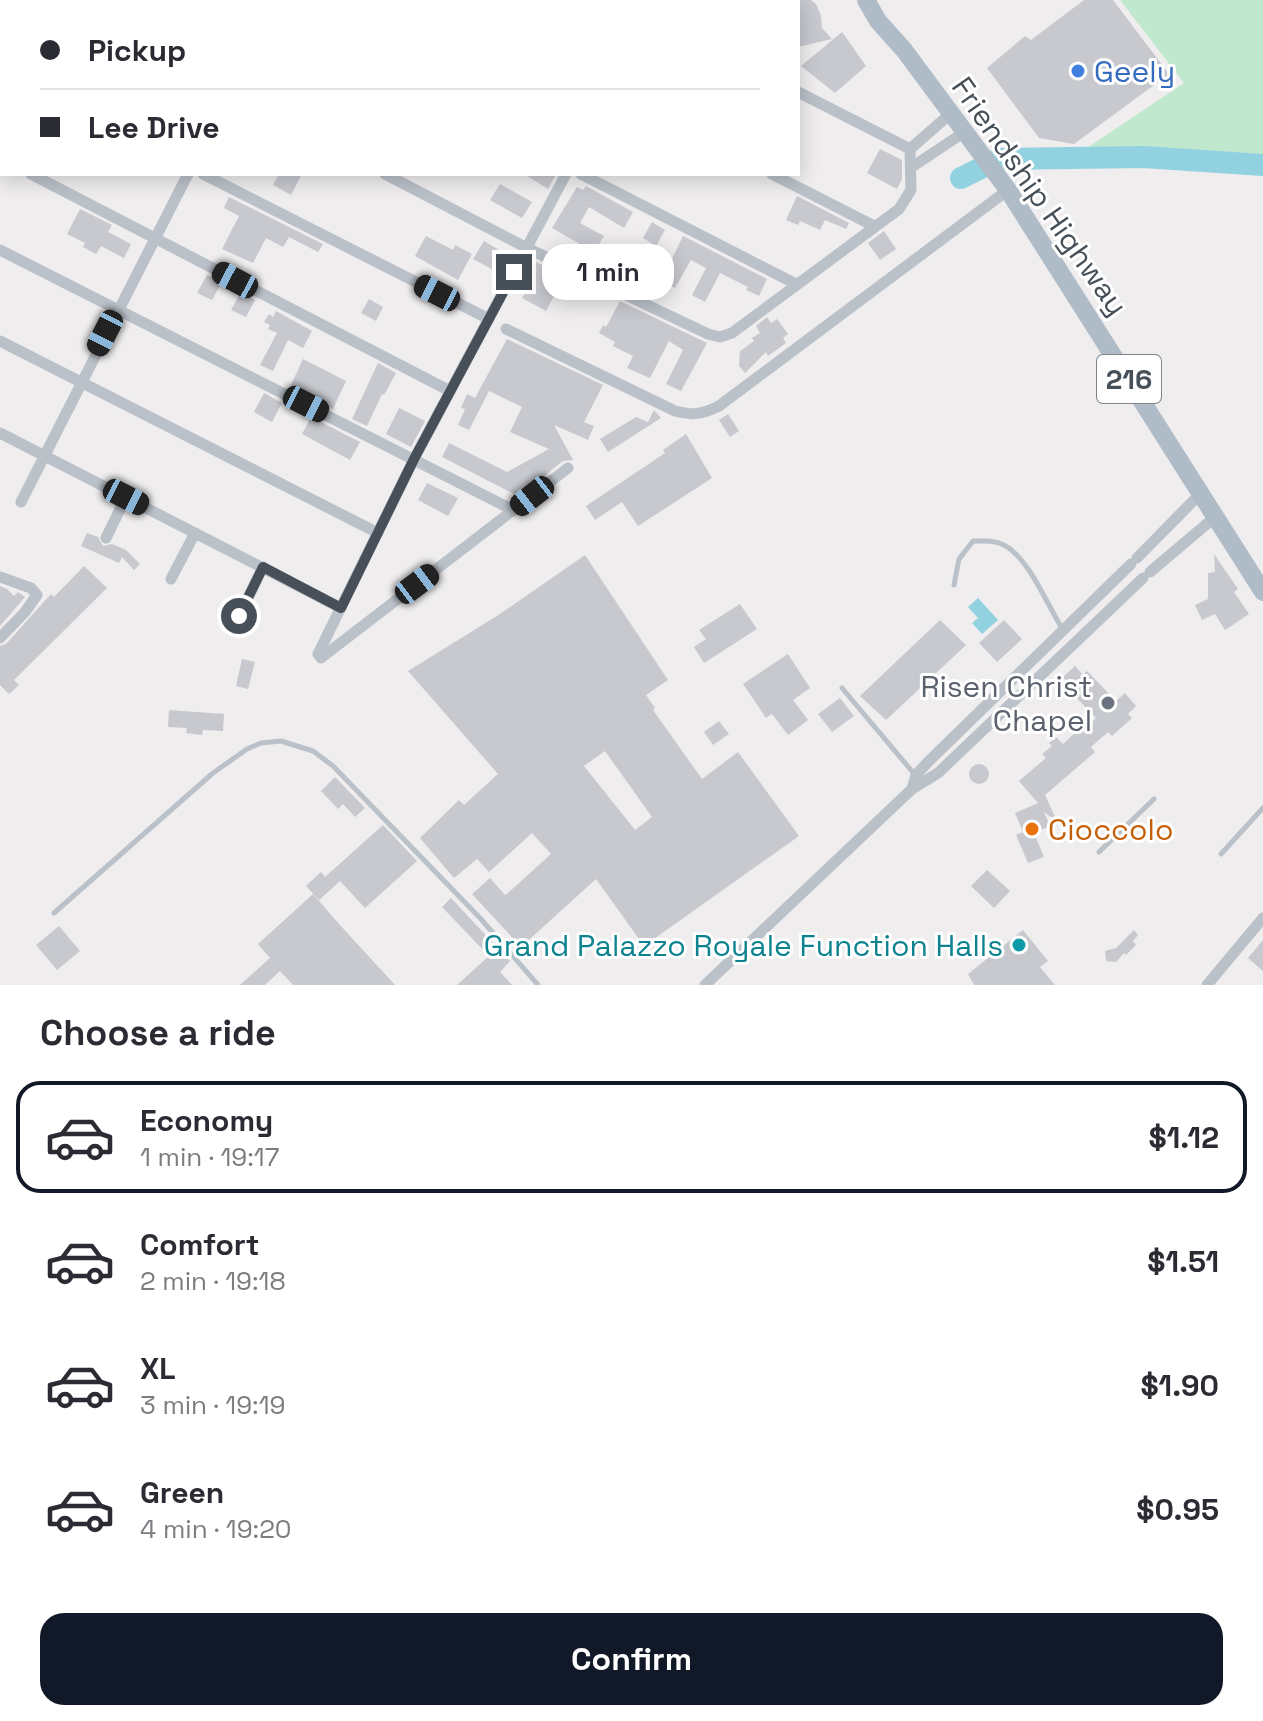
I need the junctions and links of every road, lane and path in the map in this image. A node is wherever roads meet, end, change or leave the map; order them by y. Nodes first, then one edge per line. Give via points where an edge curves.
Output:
1 (866, 0) edge
2 (800, 93) edge
3 (950, 114) junction
4 (933, 129) junction
5 (968, 139) junction
6 (945, 145) junction
7 (910, 149) junction
8 (912, 167) junction
9 (35, 176) edge
10 (187, 176) edge
11 (207, 176) edge
12 (389, 176) edge
13 (565, 176) edge
14 (585, 176) edge
15 (776, 176) edge
16 (1008, 190) junction
17 (874, 226) junction
18 (155, 238) junction
19 (527, 248) junction
20 (0, 250) edge
21 (796, 284) junction
22 (117, 309) junction
23 (489, 319) junction
24 (506, 329) dead end
25 (0, 341) edge
26 (80, 382) junction
27 (450, 391) junction
28 (0, 433) edge
29 (43, 455) junction
30 (414, 459) junction
31 (568, 468) dead end
32 (1201, 493) junction
33 (126, 497) junction
34 (21, 502) dead end
35 (513, 510) junction
36 (1215, 517) junction
37 (195, 533) junction
38 (378, 533) junction
39 (106, 538) dead end
40 (263, 567) junction
41 (0, 577) edge
42 (171, 579) dead end
43 (1115, 580) junction
44 (954, 585) dead end
45 (1263, 592) edge
46 (1127, 593) junction
47 (341, 608) junction
48 (239, 616) dead end
49 (1063, 631) junction
50 (0, 638) edge
51 (1076, 642) junction
52 (1026, 667) junction
53 (1038, 680) junction
54 (842, 688) dead end
55 (928, 762) junction
56 (938, 773) junction
57 (917, 782) junction
58 (1154, 799) dead end
59 (1263, 808) edge
60 (1099, 852) dead end
61 (1221, 854) dead end
62 (54, 913) dead end
63 (1263, 918) edge
64 (538, 985) edge
65 (705, 985) edge
66 (1207, 985) edge

1 - 3 main road, Friendship Highway / 216
2 - 7 street
3 - 4 street
3 - 5 main road, Friendship Highway / 216
4 - 6 street
4 - 7 street
5 - 6 street
5 - 16 main road, Friendship Highway / 216
6 - 8 street
7 - 8 street
8 - 17 street via 910,194
9 - 18 street
10 - 18 street
11 - 23 street
12 - 19 street
13 - 19 street
14 - 21 street
15 - 17 street
16 - 24 street via 703,414 675,411
16 - 32 main road, Friendship Highway / 216
17 - 21 street
18 - 22 street
18 - 27 street
19 - 21 street via 720,337
19 - 23 street
20 - 22 street
22 - 26 street
22 - 30 street
23 - 27 street
25 - 26 street
26 - 29 street
26 - 38 street
27 - 30 street
28 - 29 street
29 - 33 street
29 - 34 street
30 - 35 street
30 - 38 street
31 - 35 street
32 - 36 main road, Friendship Highway / 216
32 - 43 street
33 - 37 street
33 - 39 street
35 - 47 street via 320,656
36 - 45 main road, Friendship Highway / 216
36 - 46 street
37 - 40 street
37 - 42 street
38 - 47 street
40 - 47 street
40 - 48 street
41 - 50 street via 37,595
43 - 46 street
43 - 49 street
44 - 49 lane via 959,559 973,541 1005,545 1034,579
46 - 51 street
49 - 51 street
49 - 52 street
51 - 53 street
52 - 53 lane
52 - 55 street
53 - 56 street
54 - 57 lane
55 - 56 lane
55 - 57 street
56 - 57 street
57 - 65 street
58 - 60 lane
59 - 61 lane
62 - 64 lane via 228,761 261,743 281,741 313,751 333,766
63 - 66 street

